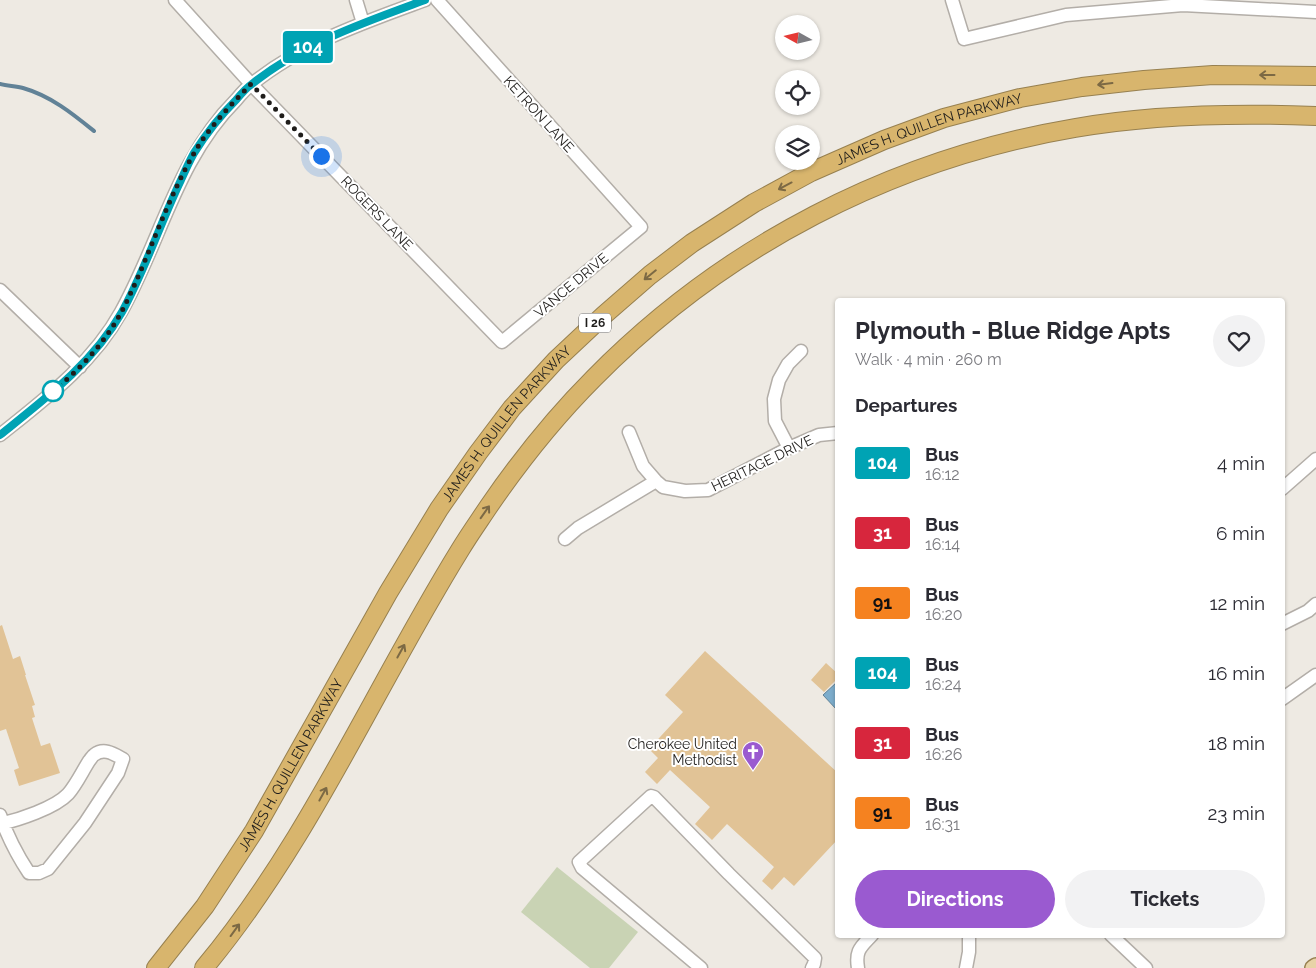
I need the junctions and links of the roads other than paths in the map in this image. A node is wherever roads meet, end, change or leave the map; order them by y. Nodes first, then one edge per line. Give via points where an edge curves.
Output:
1 (175, 0) edge
2 (356, 0) edge
3 (425, 0) edge
4 (437, 0) edge
5 (952, 0) edge
6 (1146, 4) edge
7 (1316, 12) edge
8 (364, 23) junction
9 (1316, 76) edge
10 (251, 84) junction
11 (1316, 116) edge
12 (641, 227) joint
13 (0, 290) edge
14 (502, 342) joint
15 (800, 351) dead end
16 (80, 367) junction
17 (629, 432) dead end
18 (835, 433) edge
19 (0, 435) edge
20 (789, 448) junction
21 (1316, 459) edge
22 (656, 481) junction
23 (1285, 486) edge
24 (565, 539) dead end
25 (1316, 604) edge
26 (1285, 622) edge
27 (1316, 675) edge
28 (1285, 697) edge
29 (1, 821) edge
30 (869, 938) edge
31 (969, 938) edge
32 (1114, 938) edge
33 (1316, 966) edge
34 (156, 968) edge
35 (204, 968) edge
36 (701, 968) edge
37 (812, 968) edge
38 (858, 968) edge
39 (966, 968) edge
40 (1146, 968) edge
41 (1312, 968) edge

1 - 10 street, ROGERS LANE
2 - 8 street
3 - 8 street
4 - 12 street, KETRON LANE
5 - 6 street via 964,39 1066,15
6 - 7 street
8 - 10 street via 308,47
9 -> 34 highway, JAMES H. QUILLEN PARKWAY / I 26 via 1213,76 1135,81 1020,98 944,118 811,172 754,202 650,275 556,360 512,408 478,453 439,509 388,593 254,830 205,906
10 - 14 street, ROGERS LANE
10 - 16 street via 227,108 193,155 121,312 102,342
35 -> 11 highway, I 26 via 270,880 320,799 430,599 506,483 549,427 593,379 686,295 802,220 866,190 954,157 1076,128 1154,118
12 - 14 street, VANCE DRIVE
13 - 16 street
15 - 20 street via 779,380 774,399 775,421
16 - 19 street
17 - 22 street, HERITAGE DRIVE via 643,466
18 - 20 street, HERITAGE DRIVE via 819,435
20 - 22 street, HERITAGE DRIVE via 708,490 685,492 663,487
21 - 23 street
22 - 24 street
25 - 26 street
27 - 28 street
29 - 29 street via 10,822 45,809 67,795 94,755 112,752 123,759 118,773 85,823 48,869 29,873
30 - 38 street via 858,951
31 - 39 street
32 - 40 street
33 - 41 main road
36 - 37 street via 582,868 579,862 651,796 815,958

